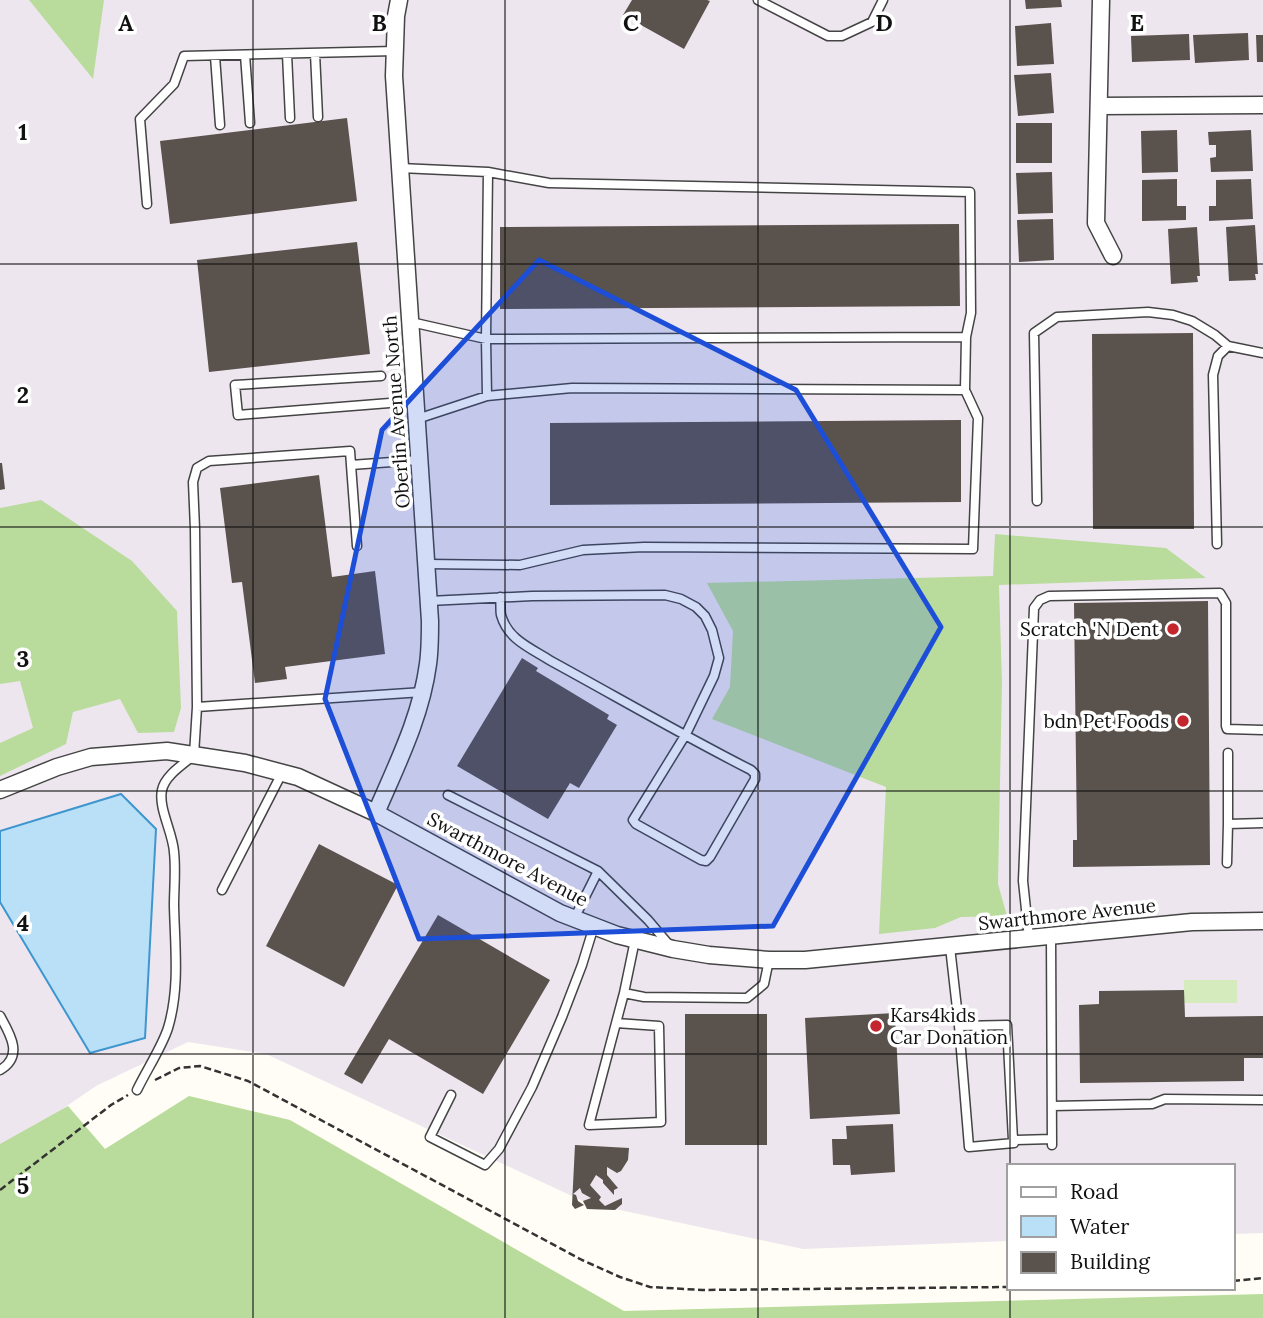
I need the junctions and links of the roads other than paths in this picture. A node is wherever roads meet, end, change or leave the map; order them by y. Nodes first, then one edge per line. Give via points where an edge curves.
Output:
1 (399, 0) edge
2 (758, 0) edge
3 (883, 0) edge
4 (1101, 0) edge
5 (395, 51) junction
6 (314, 53) junction
7 (286, 54) junction
8 (245, 55) junction
9 (215, 56) junction
10 (1263, 105) edge
11 (1100, 106) junction
12 (318, 117) dead end
13 (290, 118) dead end
14 (250, 122) dead end
15 (220, 125) dead end
16 (400, 168) junction
17 (488, 172) junction
18 (148, 204) dead end
19 (1113, 256) dead end
20 (411, 322) junction
21 (967, 337) junction
22 (486, 340) junction
23 (1228, 346) junction
24 (1263, 354) edge
25 (381, 376) dead end
26 (965, 390) junction
27 (487, 396) junction
28 (415, 401) junction
29 (417, 419) junction
30 (419, 460) junction
31 (351, 465) junction
32 (1037, 500) dead end
33 (1217, 544) dead end
34 (357, 546) dead end
35 (426, 565) junction
36 (500, 597) junction
37 (429, 601) junction
38 (423, 692) junction
39 (197, 707) junction
40 (1263, 730) edge
41 (686, 734) junction
42 (1228, 753) dead end
43 (194, 755) junction
44 (282, 773) junction
45 (0, 790) edge
46 (448, 794) dead end
47 (376, 813) junction
48 (1263, 823) edge
49 (1228, 824) junction
50 (1227, 863) dead end
51 (598, 871) junction
52 (222, 890) dead end
53 (574, 919) junction
54 (1263, 921) edge
55 (594, 926) junction
56 (1051, 936) junction
57 (1030, 939) junction
58 (635, 940) junction
59 (950, 947) junction
60 (673, 949) junction
61 (769, 960) junction
62 (624, 993) junction
63 (0, 1016) edge
64 (616, 1023) junction
65 (959, 1026) junction
66 (0, 1070) edge
67 (137, 1090) road end
68 (451, 1095) dead end
69 (1263, 1100) edge
70 (1052, 1106) junction
71 (1013, 1140) junction

1 - 5 street, Oberlin Avenue North
2 - 3 lane via 828,36 842,36 872,22
4 - 11 street
5 - 6 lane
5 - 16 street, Oberlin Avenue North
6 - 7 lane
6 - 12 lane
7 - 8 lane
7 - 13 lane
8 - 9 lane
8 - 14 lane
9 - 15 lane
9 - 18 lane via 184,56 174,84 140,119
10 - 11 street
11 - 19 street via 1096,223
16 - 17 lane
16 - 20 street, Oberlin Avenue North
17 - 21 lane via 550,183 970,192 971,313
17 - 22 lane
20 - 22 lane
20 - 28 street, Oberlin Avenue North
21 - 22 lane
21 - 26 lane
22 - 27 lane
23 - 24 lane
23 - 32 lane via 1192,321 1148,312 1057,317 1034,333
23 - 33 lane via 1218,356 1213,375
25 - 28 lane via 235,385 238,415
26 - 27 lane via 572,388
26 - 35 lane via 978,418 973,549 644,547 583,551 520,565
27 - 29 lane
28 - 29 street, Oberlin Avenue North
29 - 30 street, Oberlin Avenue North
30 - 31 lane
30 - 35 street, Oberlin Avenue North
31 - 34 lane
31 - 39 lane via 350,451 209,461 197,468 193,482
35 - 37 street, Oberlin Avenue North
36 - 37 lane
36 - 41 lane via 501,615 517,642
36 - 41 lane via 665,596 696,607 712,630 719,658
37 - 38 street, Oberlin Avenue North via 429,662
38 - 39 lane
38 - 47 street, Oberlin Avenue North
39 - 43 lane
40 - 57 lane via 1226,726 1226,603 1220,593 1049,596 1040,600 1034,608 1023,881
41 - 41 lane via 755,774 706,861 633,820
42 - 49 lane
43 - 44 street, Swarthmore Avenue
43 - 45 street, Swarthmore Avenue via 167,751 91,757
43 - 67 lane via 167,779 162,790 176,867 174,1004 167,1031
44 - 47 street, Swarthmore Avenue
44 - 52 lane
46 - 51 lane
47 - 53 street, Swarthmore Avenue
48 - 49 lane
49 - 50 lane
51 - 53 lane
51 - 60 lane
53 - 55 street, Swarthmore Avenue
54 - 56 street, Swarthmore Avenue via 1192,922
55 - 58 street, Swarthmore Avenue
55 - 68 lane via 583,965 532,1087 499,1149 485,1165 430,1137
56 - 57 street, Swarthmore Avenue
56 - 70 lane
57 - 59 street, Swarthmore Avenue
58 - 60 street, Swarthmore Avenue
58 - 62 lane
59 - 61 street, Swarthmore Avenue
59 - 65 lane
60 - 61 street, Swarthmore Avenue
61 - 62 lane via 764,984 747,998
62 - 64 lane
63 - 66 lane via 12,1036 14,1051
64 - 64 lane via 589,1125 661,1122 659,1026
65 - 71 lane via 1007,1025
65 - 71 lane via 969,1147
69 - 70 lane via 1165,1099 1152,1104
70 - 71 lane via 1052,1142

